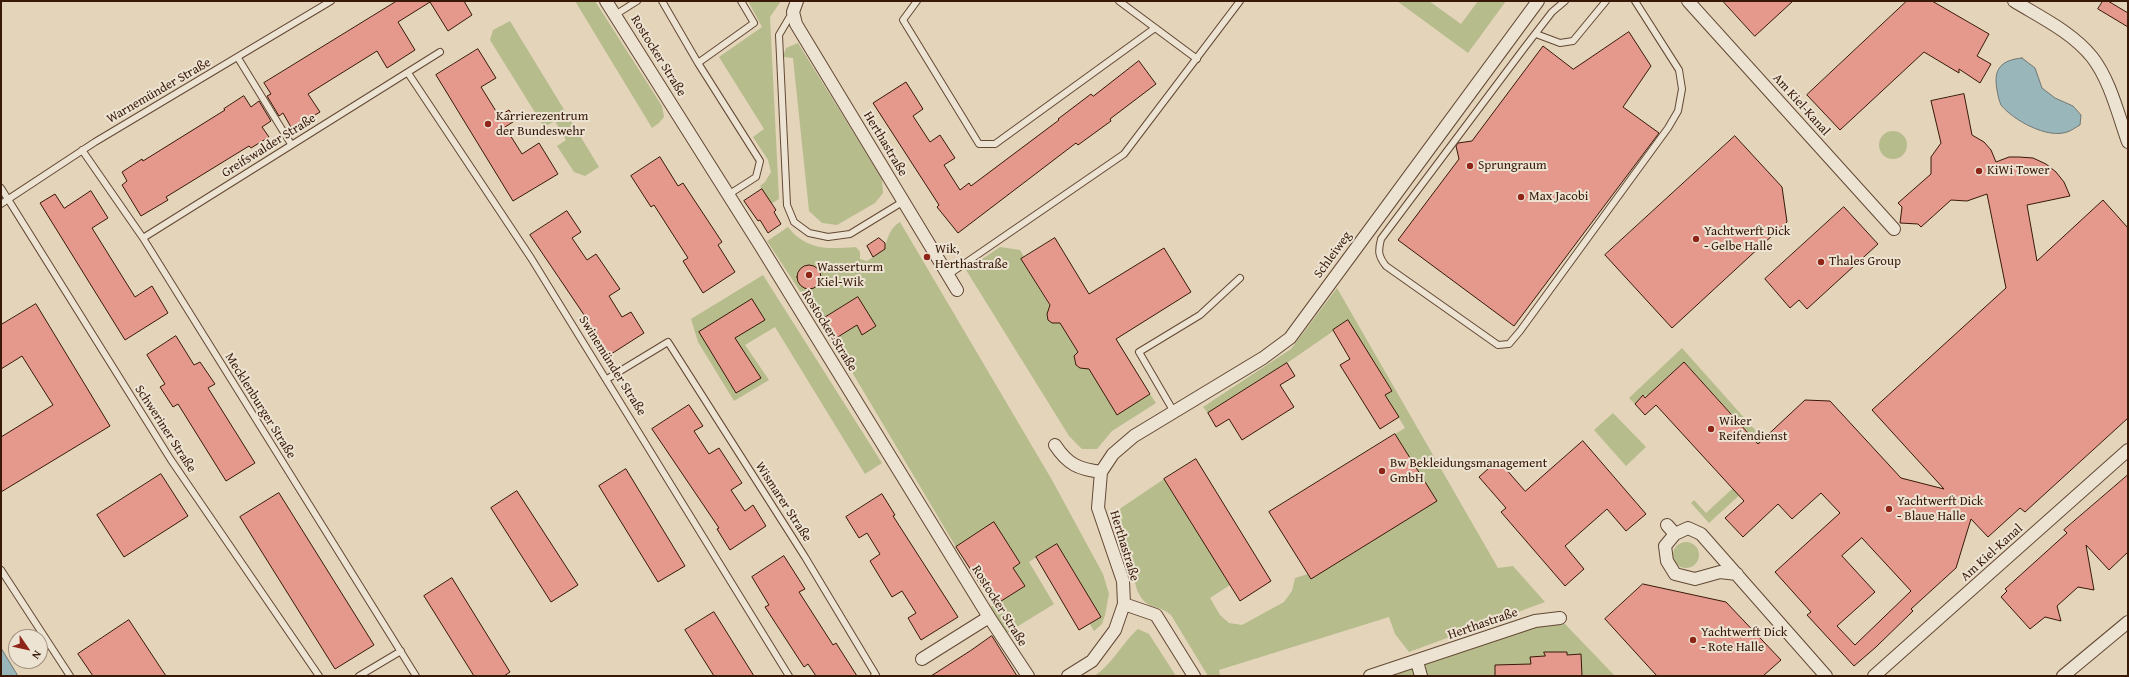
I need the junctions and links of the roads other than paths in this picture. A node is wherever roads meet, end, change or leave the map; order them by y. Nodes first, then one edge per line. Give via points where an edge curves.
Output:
1 (331, 1) edge
2 (606, 1) edge
3 (637, 1) edge
4 (662, 1) edge
5 (741, 1) edge
6 (917, 1) edge
7 (1119, 1) edge
8 (1240, 1) edge
9 (1538, 1) edge
10 (1566, 1) edge
11 (1606, 1) edge
12 (1636, 1) edge
13 (1688, 1) edge
14 (2014, 1) edge
15 (795, 6) edge
16 (615, 15) junction
17 (1155, 28) junction
18 (1536, 34) junction
19 (440, 52) dead end
20 (238, 58) junction
21 (1197, 60) junction
22 (698, 64) junction
23 (408, 73) junction
24 (2128, 142) edge
25 (291, 144) junction
26 (82, 150) junction
27 (1, 188) edge
28 (728, 195) junction
29 (7, 199) junction
30 (904, 201) junction
31 (1, 204) edge
32 (1894, 229) dead end
33 (143, 238) junction
34 (948, 275) junction
35 (1240, 278) dead end
36 (957, 290) dead end
37 (607, 379) junction
38 (1174, 412) junction
39 (1055, 445) dead end
40 (2128, 450) edge
41 (1101, 472) junction
42 (1667, 525) dead end
43 (1675, 534) junction
44 (1, 570) edge
45 (1737, 574) junction
46 (4, 580) edge
47 (1124, 604) junction
48 (988, 617) junction
49 (1560, 618) dead end
50 (2128, 622) edge
51 (401, 652) junction
52 (922, 659) dead end
53 (1417, 662) junction
54 (70, 676) edge
55 (318, 676) edge
56 (359, 676) edge
57 (416, 676) edge
58 (789, 676) edge
59 (874, 676) edge
60 (1028, 676) edge
61 (1068, 676) edge
62 (1194, 676) edge
63 (1370, 676) edge
64 (1421, 676) edge
65 (1826, 676) edge
66 (1874, 676) edge
67 (2062, 676) edge

1 - 20 lane, Warnemünder Straße
2 - 16 street, Rostocker Straße
3 - 16 lane
4 - 22 lane
5 - 22 lane via 754,23
6 - 17 lane via 903,20 979,144 994,144
7 - 17 lane
8 - 21 lane
9 - 38 street, Schleiweg via 1290,338 1263,358
10 - 18 lane via 1552,12
11 - 18 lane via 1573,41 1560,43
12 - 18 lane via 1679,70 1682,89 1678,110 1668,128 1520,331 1509,344 1498,345 1386,266 1379,257 1379,250 1382,239
13 - 32 street, Am Kiel-Kanal
14 - 24 street via 2068,34 2092,57 2106,81
15 - 30 street, Herthastraße via 796,24
15 - 30 lane via 779,35 787,204 794,222 809,233 828,236 850,234
16 - 28 street, Rostocker Straße
17 - 21 lane
19 - 23 lane, Greifswalder Straße
20 - 25 lane
20 - 26 lane, Warnemünder Straße
21 - 34 lane via 1124,154
22 - 28 lane via 760,161 756,177
23 - 25 lane, Greifswalder Straße
23 - 37 lane, Swinemünder Straße via 531,258
25 - 33 lane, Greifswalder Straße
26 - 29 lane, Warnemünder Straße
26 - 33 lane, Mecklenburger Straße
27 - 29 lane, Schweriner Straße
28 - 48 street, Rostocker Straße
29 - 31 lane, Warnemünder Straße
29 - 55 lane, Schweriner Straße via 171,460
30 - 34 street, Herthastraße
33 - 51 lane, Mecklenburger Straße
34 - 36 street, Herthastraße
35 - 38 lane via 1200,315 1139,352
37 - 58 lane, Swinemünder Straße
37 - 59 lane, Wismarer Straße via 668,342 805,558 876,675
38 - 41 street, Schleiweg via 1123,445 1113,454
39 - 41 street via 1062,456 1080,469
40 - 66 street, Am Kiel-Kanal
41 - 47 street, Herthastraße via 1098,508 1123,581
42 - 43 street
43 - 45 street via 1688,528 1700,534
43 - 45 street via 1665,546 1667,561 1675,574 1695,579 1720,572
44 - 46 lane
45 - 65 street
46 - 54 lane
47 - 61 street via 1115,630 1092,661
47 - 62 street via 1156,615
48 - 52 street
48 - 60 street, Rostocker Straße
49 - 53 street, Herthastraße via 1534,621
50 - 67 street
51 - 56 lane
51 - 57 lane, Mecklenburger Straße
53 - 63 street, Herthastraße
53 - 64 street

